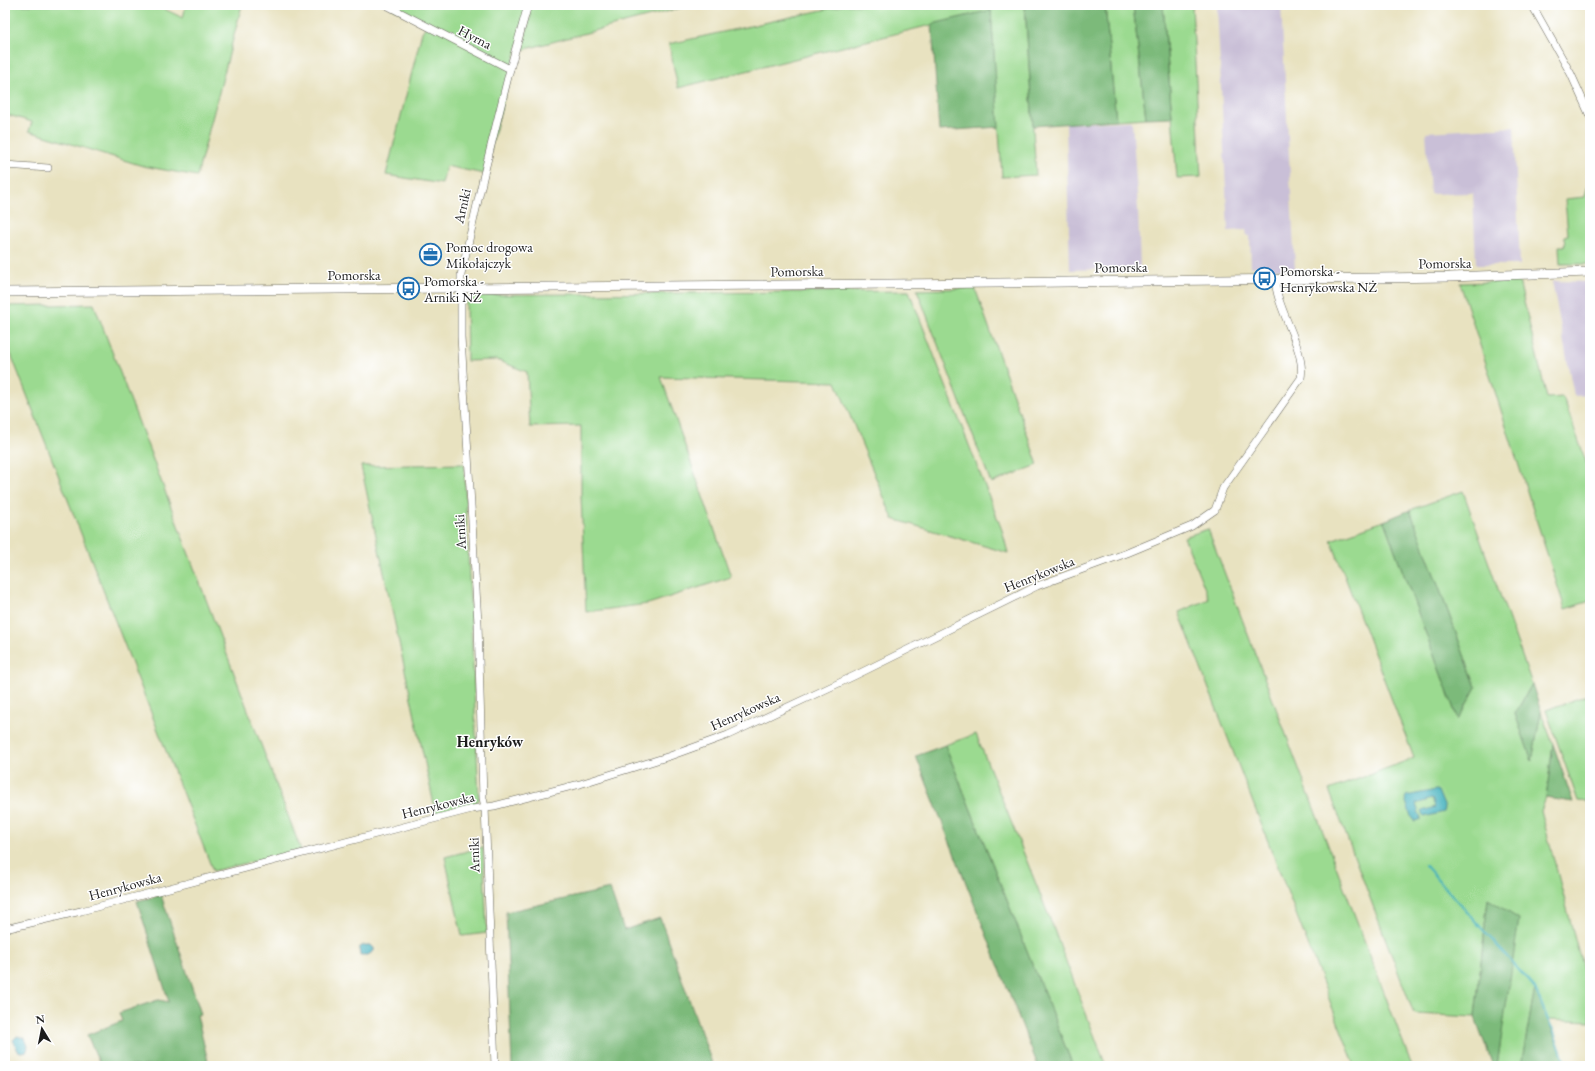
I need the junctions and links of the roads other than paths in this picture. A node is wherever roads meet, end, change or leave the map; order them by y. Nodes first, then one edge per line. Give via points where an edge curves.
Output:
1 (386, 5) edge
2 (528, 5) edge
3 (1532, 5) edge
4 (510, 69) junction
5 (1590, 116) edge
6 (5, 165) edge
7 (48, 168) dead end
8 (1590, 272) edge
9 (1275, 278) junction
10 (461, 288) junction
11 (5, 292) edge
12 (485, 807) junction
13 (5, 929) edge
14 (495, 1066) edge

1 - 4 street, Hyrna
2 - 4 street, Arniki
3 - 5 street via 1571,74
4 - 10 street, Arniki via 470,230
6 - 7 street
8 - 9 street, Pomorska via 1450,277
9 - 10 street, Pomorska
9 - 12 street, Henrykowska via 1276,293 1300,358 1301,378 1223,488 1218,506 1211,514 1192,526 1127,553 1037,586 728,735 580,784
10 - 11 street, Pomorska
10 - 12 street, Arniki via 461,337 478,623 480,733
12 - 13 street, Henrykowska
12 - 14 street, Arniki

